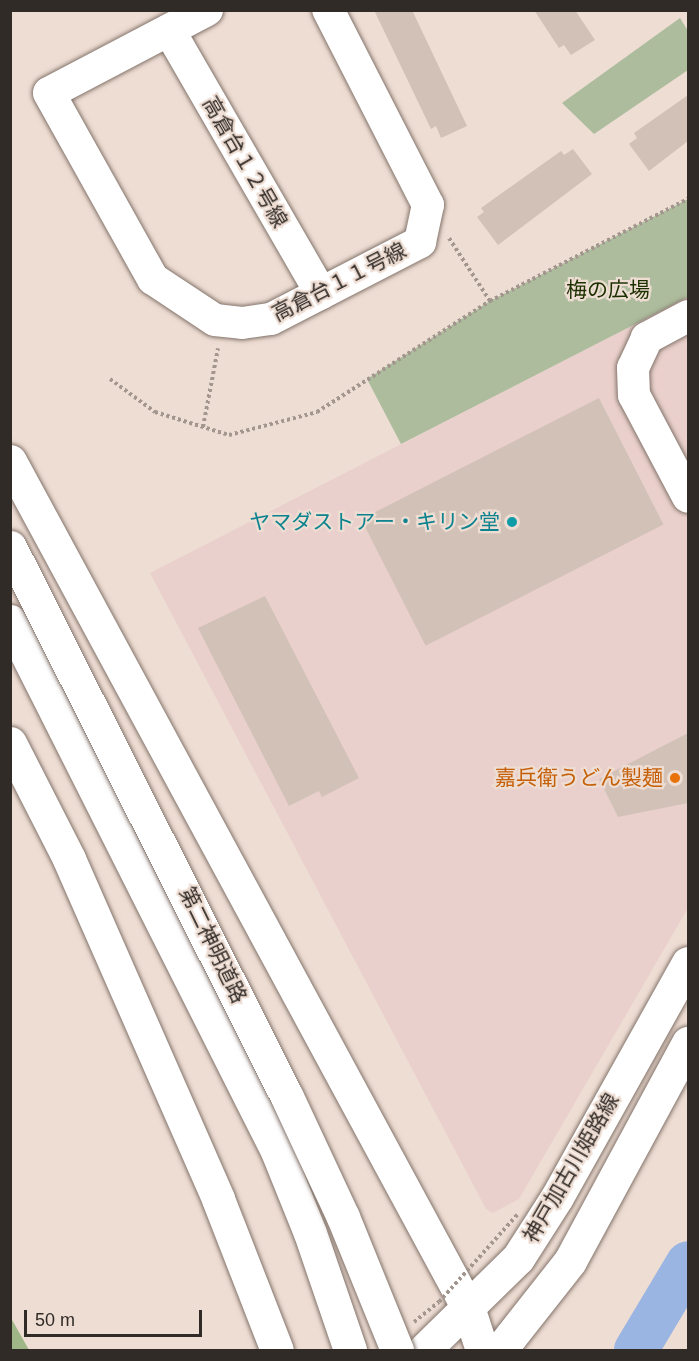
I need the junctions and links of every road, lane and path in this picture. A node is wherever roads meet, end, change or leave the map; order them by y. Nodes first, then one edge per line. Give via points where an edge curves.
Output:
1 (207, 10) edge
2 (328, 10) edge
3 (169, 30) junction
4 (688, 199) edge
5 (428, 206) junction
6 (321, 293) junction
7 (490, 302) junction
8 (688, 316) edge
9 (224, 321) junction
10 (110, 379) dead end
11 (203, 427) junction
12 (10, 461) edge
13 (688, 497) edge
14 (10, 547) edge
15 (10, 621) edge
16 (10, 743) edge
17 (688, 963) edge
18 (688, 1043) edge
19 (518, 1214) dead end
20 (469, 1310) junction
21 (409, 1344) edge
22 (278, 1350) edge
23 (350, 1350) edge
24 (482, 1350) edge
25 (500, 1350) edge

1 - 3 street, 高倉台１１号線
2 - 5 street
3 - 6 street, 高倉台１２号線
3 - 9 street, 高倉台１１号線 via 50,93 153,279 215,320
4 - 7 path
5 - 6 street, 高倉台１１号線 via 420,242
5 - 7 path
6 - 9 street, 高倉台１１号線 via 271,319
7 - 11 path via 317,412 229,435
8 - 13 street via 647,338 633,368 634,395
9 - 11 path
10 - 11 path via 155,412
12 - 20 main road
14 - 21 main road, 第二神明道路, bridge
15 - 23 main road, 第二神明道路 via 277,1151
16 - 22 main road via 69,859 218,1199
17 - 20 main road, 神戸加古川姫路線 via 539,1228 518,1258
18 - 25 main road, 神戸加古川姫路線 via 570,1261
19 - 21 path, bridge via 439,1302
20 - 21 main road, 神戸加古川姫路線
20 - 24 main road

